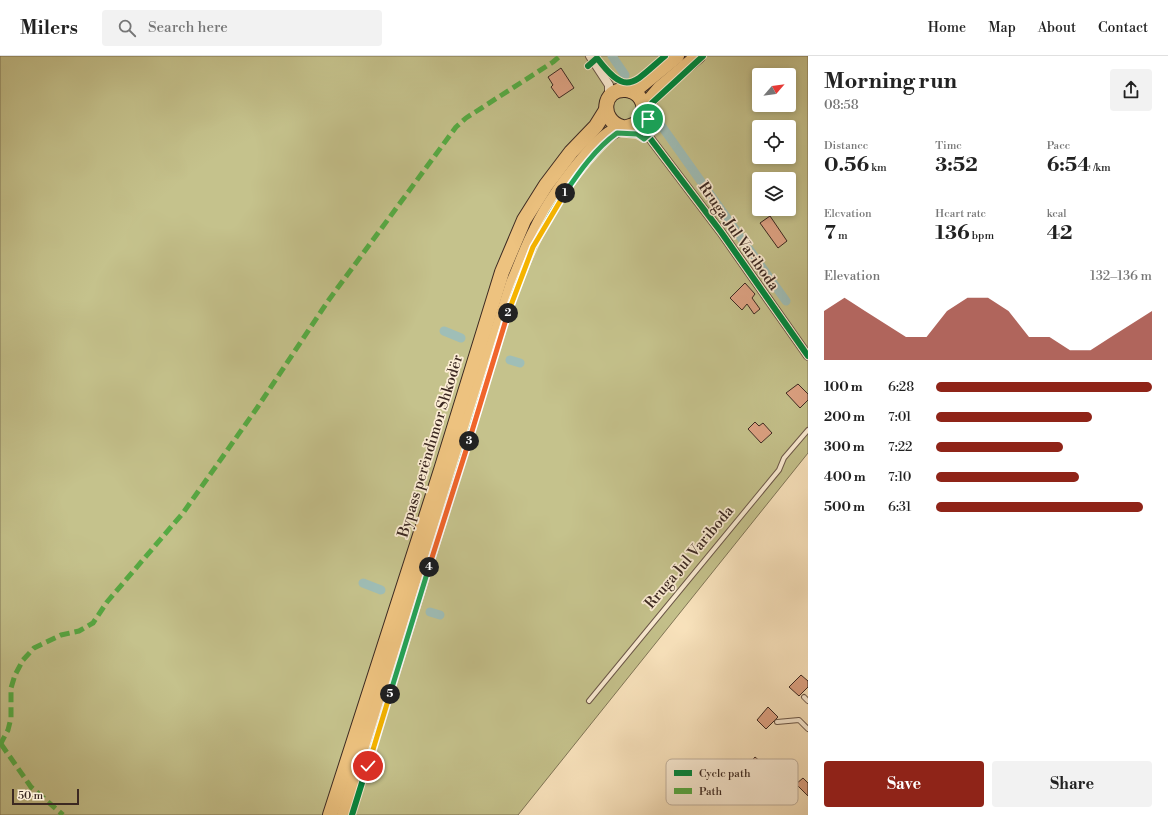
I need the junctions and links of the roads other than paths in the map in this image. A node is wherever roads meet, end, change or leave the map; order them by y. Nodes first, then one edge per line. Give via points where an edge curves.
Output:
1 (590, 56) edge
2 (678, 56) edge
3 (698, 56) edge
4 (606, 81) junction
5 (628, 90) junction
6 (607, 104) junction
7 (643, 112) junction
8 (625, 127) junction
9 (646, 133) junction
10 (808, 356) edge
11 (808, 430) edge
12 (804, 697) dead end
13 (589, 701) dead end
14 (808, 701) edge
15 (777, 722) dead end
16 (808, 729) edge
17 (330, 815) edge
18 (344, 815) edge

1 - 4 street
2 - 5 highway via 639,87
3 - 7 highway, Bypass perëndimor Shkodër via 660,88
4 - 5 street
4 - 6 street via 610,90
5 - 6 highway via 615,93
5 - 7 highway via 641,98
6 - 8 highway via 611,121
6 - 17 highway, Bypass perëndimor Shkodër via 596,126 546,185 524,220 502,272
7 - 8 highway, Bypass perëndimor Shkodër via 638,123
7 - 9 street, Rruga Jul Variboda
8 - 9 street
8 - 18 highway, Bypass perëndimor Shkodër via 612,131 594,147 559,190 536,229 513,283
9 - 10 street, Rruga Jul Variboda via 721,232
11 - 13 lane, Rruga Jul Variboda via 784,458 779,470
12 - 14 lane
15 - 16 lane via 799,720

